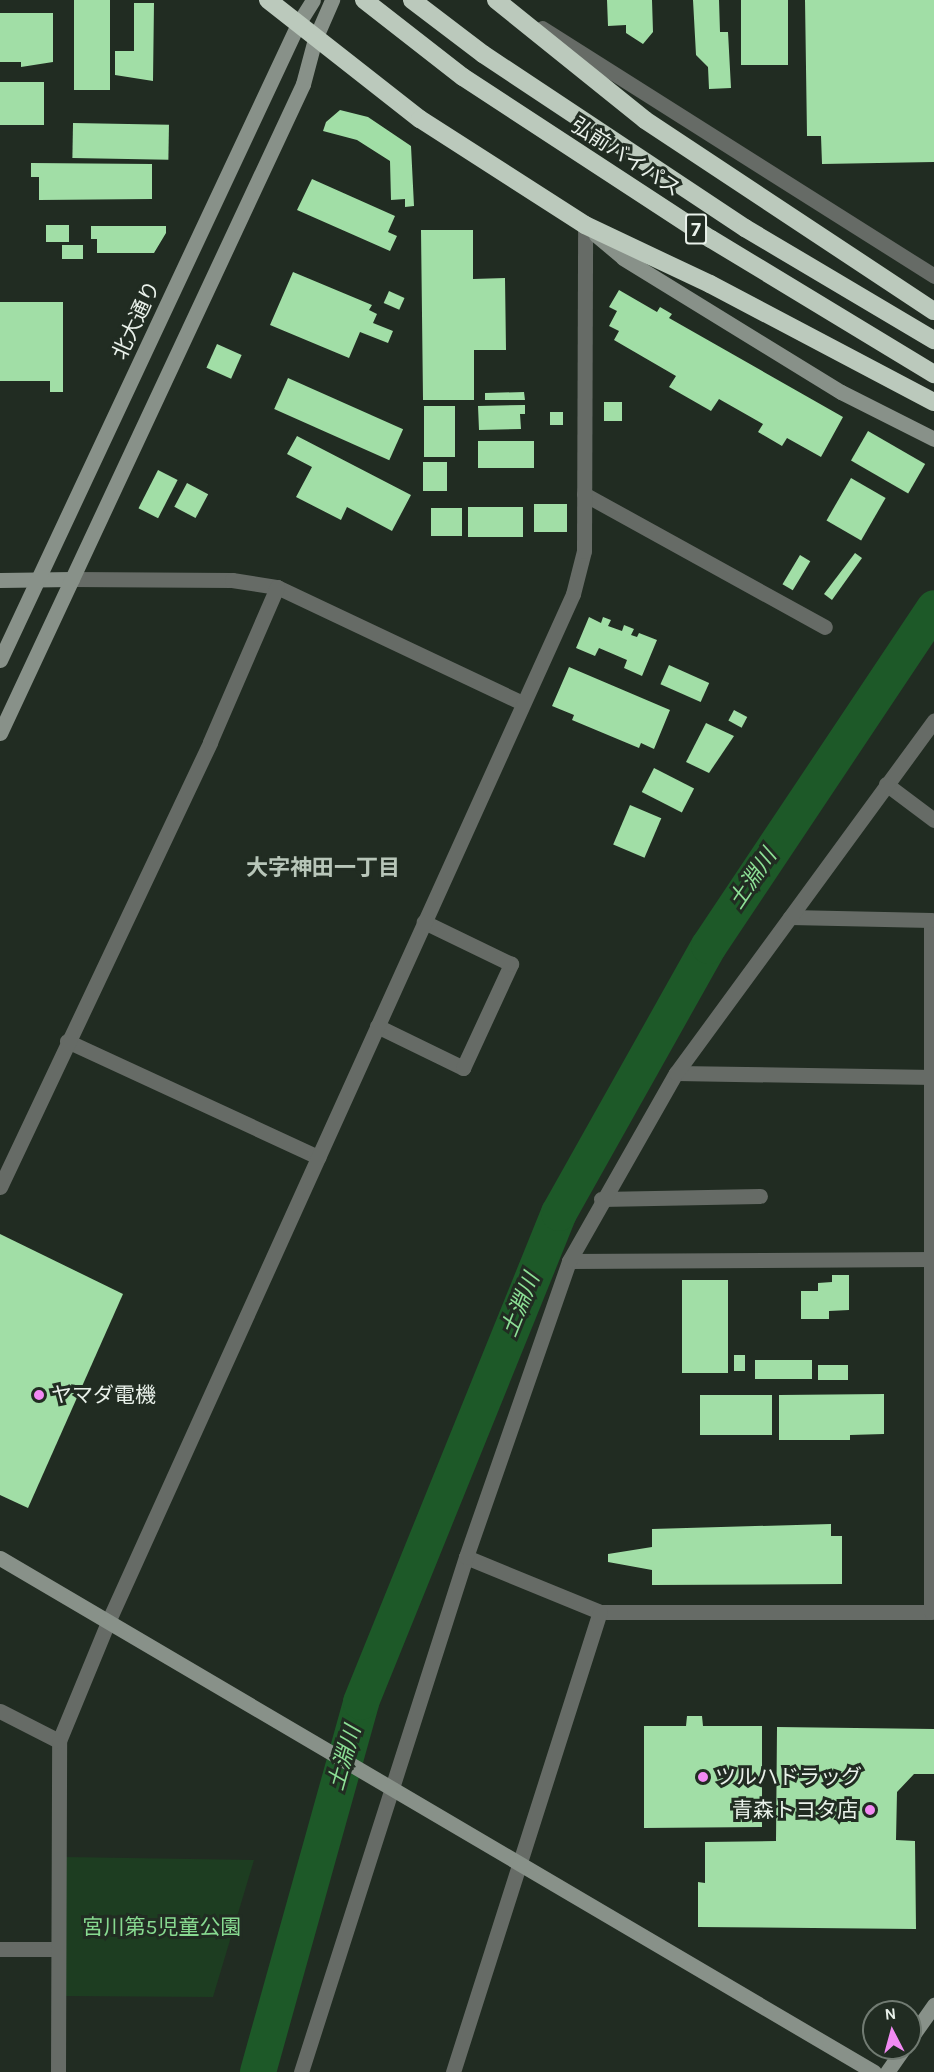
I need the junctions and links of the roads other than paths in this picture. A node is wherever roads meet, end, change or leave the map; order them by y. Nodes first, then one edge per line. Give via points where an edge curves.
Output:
1 (268, 0) edge
2 (314, 0) edge
3 (332, 0) edge
4 (364, 0) edge
5 (412, 0) edge
6 (498, 0) edge
7 (298, 24) junction
8 (315, 39) junction
9 (585, 225) junction
10 (934, 276) edge
11 (934, 311) edge
12 (934, 340) edge
13 (934, 374) edge
14 (934, 402) edge
15 (934, 439) edge
16 (584, 494) junction
17 (38, 579) junction
18 (72, 579) junction
19 (0, 580) edge
20 (277, 587) junction
21 (825, 627) dead end
22 (0, 660) edge
23 (522, 703) junction
24 (934, 720) edge
25 (0, 733) edge
26 (886, 784) junction
27 (934, 820) edge
28 (790, 917) junction
29 (424, 922) junction
30 (376, 1026) junction
31 (67, 1041) junction
32 (676, 1073) junction
33 (933, 1077) edge
34 (318, 1157) junction
35 (0, 1187) edge
36 (760, 1196) dead end
37 (601, 1199) junction
38 (933, 1259) edge
39 (569, 1261) junction
40 (466, 1557) junction
41 (0, 1558) edge
42 (600, 1612) junction
43 (108, 1622) junction
44 (0, 1711) edge
45 (59, 1741) junction
46 (389, 1787) junction
47 (519, 1862) junction
48 (0, 1949) edge
49 (58, 1949) junction
50 (934, 2005) edge
51 (922, 2022) edge
52 (58, 2072) edge
53 (301, 2072) edge
54 (453, 2072) edge
55 (874, 2072) edge

1 - 7 highway
2 - 7 street, 北大通り
3 - 8 street
4 - 13 highway, 弘前バイパス / 7 via 463,77 711,239
5 - 12 highway, 弘前バイパス / 7 via 483,54 745,228
6 - 10 street
6 - 11 highway via 645,120
7 - 8 highway
7 - 17 street, 北大通り
8 - 9 highway via 420,119
8 - 18 street via 303,84
9 - 14 highway via 710,284
9 - 15 street via 623,258 841,392
9 - 16 street
16 - 21 street
16 - 23 street via 584,551 573,594
17 - 18 street
17 - 19 street
17 - 22 street, 北大通り
18 - 20 street via 232,580
18 - 25 street
20 - 23 street
20 - 31 street via 210,741
23 - 29 street
24 - 26 street
26 - 27 street
26 - 28 street
28 - 32 street
28 - 33 street via 931,920
29 - 30 street
29 - 30 street via 511,964 463,1068
30 - 34 street
31 - 34 street
31 - 35 street
32 - 33 street
32 - 37 street
33 - 38 street
34 - 43 street
36 - 37 street
37 - 39 street
38 - 39 street
38 - 42 street via 931,1612
39 - 40 street
40 - 42 street
40 - 46 street
41 - 43 street
42 - 47 street
43 - 45 street
43 - 46 street
44 - 45 street
45 - 49 street
46 - 47 street
46 - 53 street
47 - 54 street
47 - 55 street
48 - 49 street
49 - 52 street
50 - 51 street

